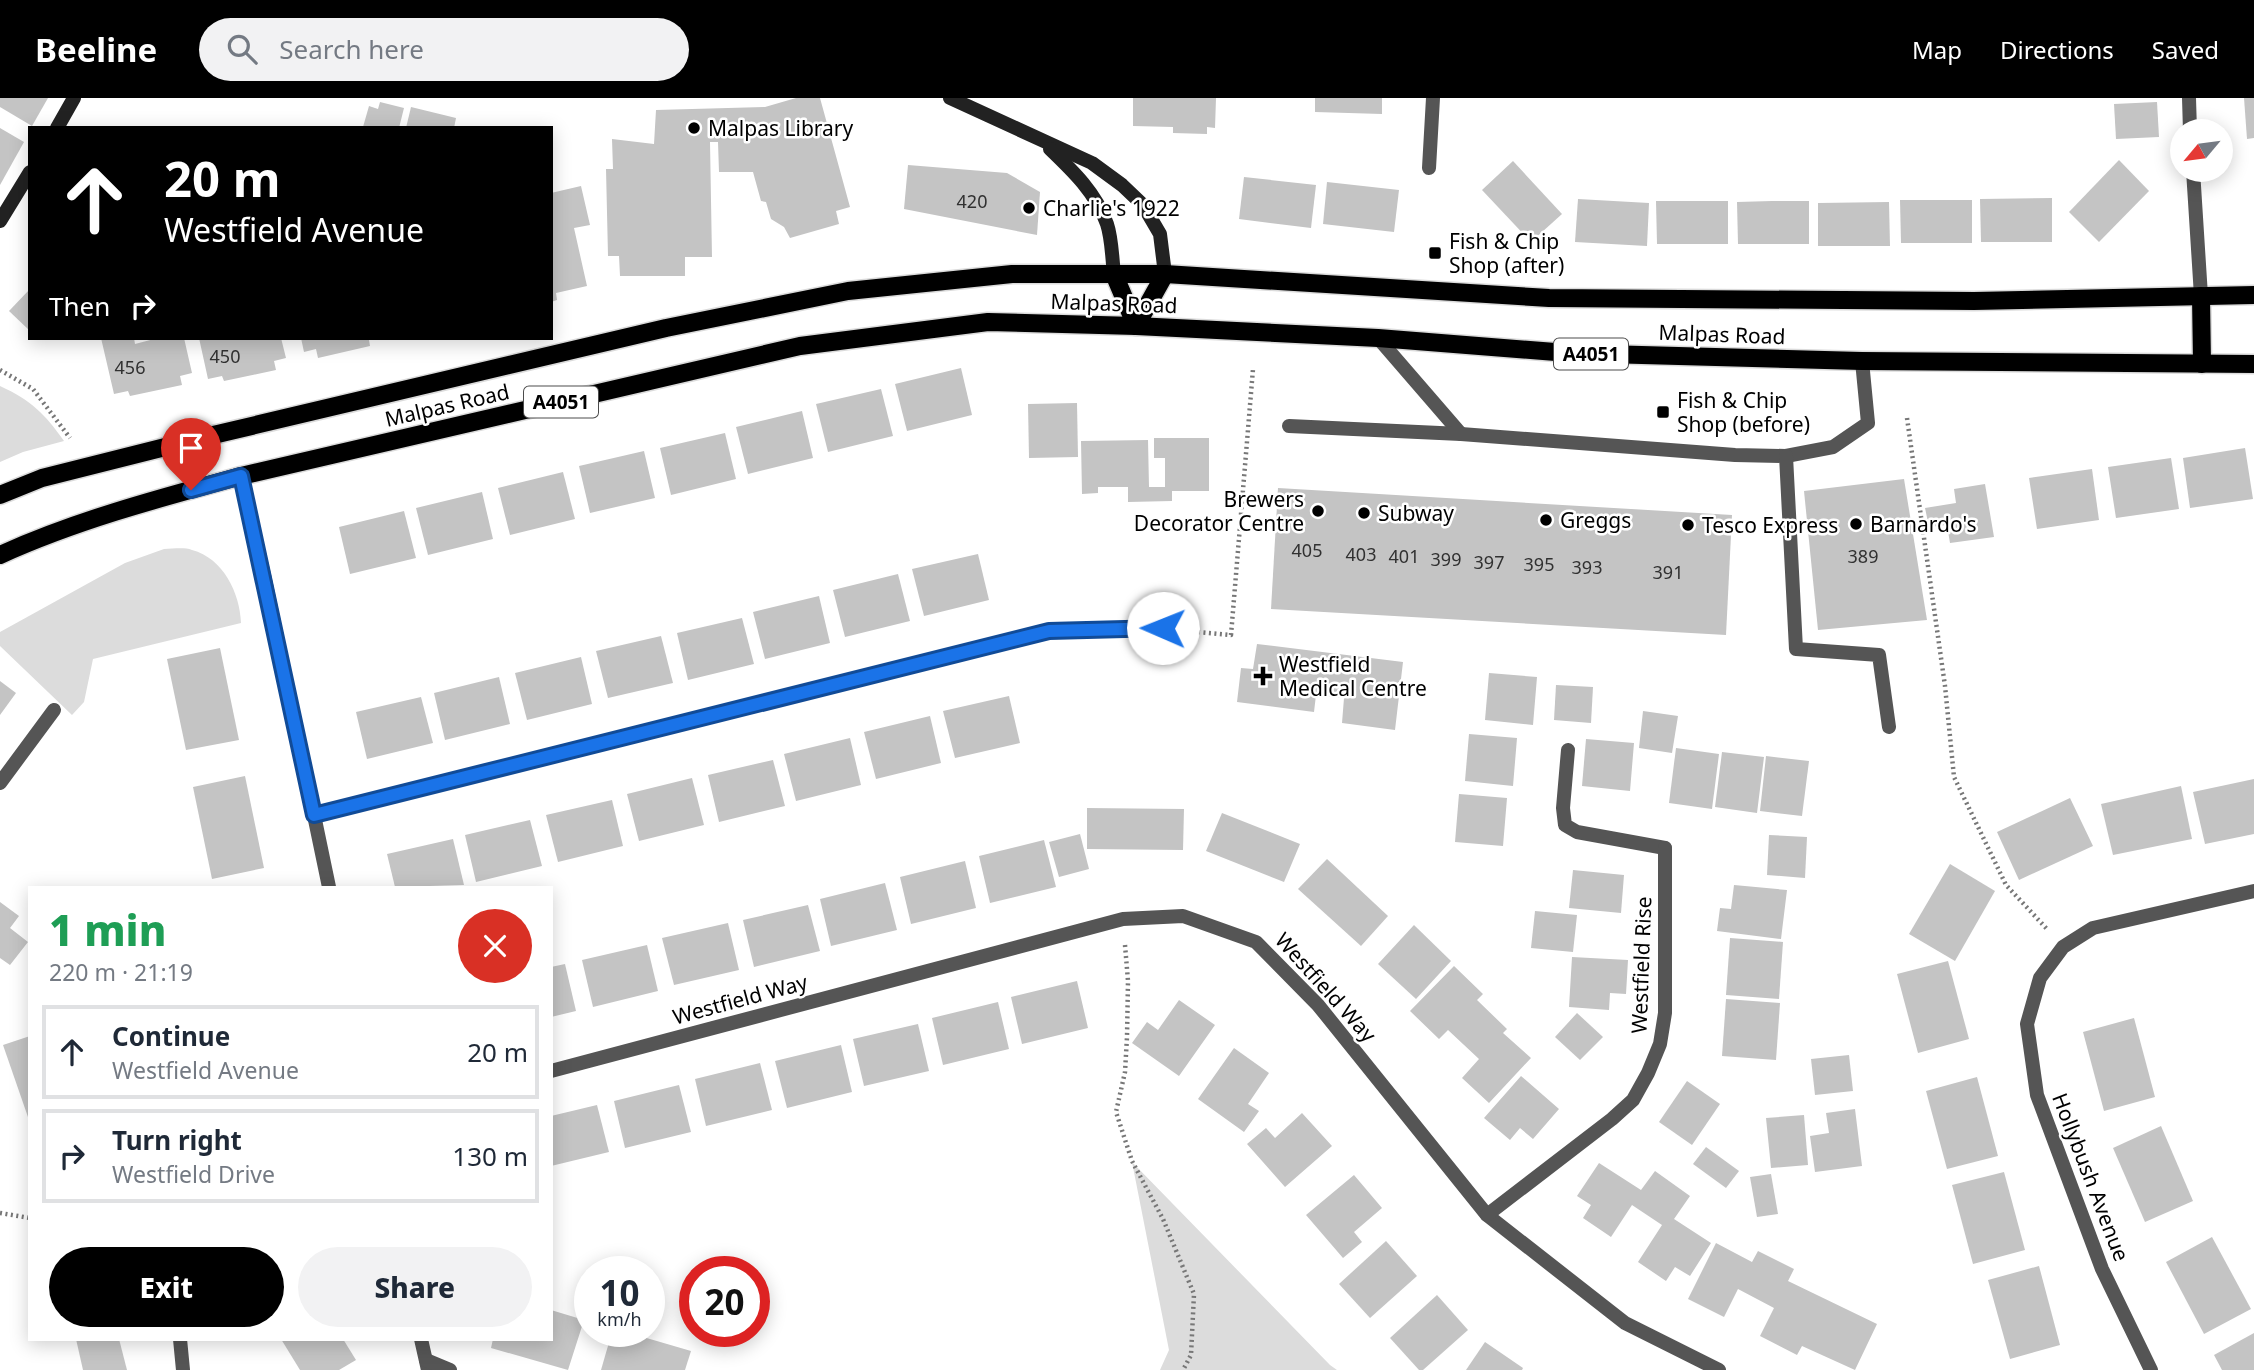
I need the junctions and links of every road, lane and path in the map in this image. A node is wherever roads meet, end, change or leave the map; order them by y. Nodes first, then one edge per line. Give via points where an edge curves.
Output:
1 (74, 98) edge
2 (1433, 98) edge
3 (2189, 98) edge
4 (957, 100) edge
5 (2190, 119) edge
6 (58, 126) edge
7 (1040, 141) junction
8 (1429, 168) dead end
9 (28, 175) edge
10 (2194, 182) edge
11 (0, 221) edge
12 (1114, 274) junction
13 (1165, 274) junction
14 (2254, 295) edge
15 (2201, 296) junction
16 (1136, 326) junction
17 (1378, 338) junction
18 (1862, 361) junction
19 (2202, 364) junction
20 (2254, 364) edge
21 (1253, 369) dead end
22 (0, 370) edge
23 (1907, 418) dead end
24 (1289, 426) dead end
25 (1461, 434) junction
26 (70, 438) dead end
27 (1786, 456) junction
28 (241, 476) junction
29 (0, 495) edge
30 (0, 555) edge
31 (1163, 628) joint
32 (54, 710) dead end
33 (1889, 727) dead end
34 (1568, 750) dead end
35 (0, 783) edge
36 (314, 815) junction
37 (329, 886) edge
38 (2254, 891) edge
39 (1123, 919) junction
40 (2063, 947) junction
41 (553, 1070) edge
42 (0, 1213) edge
43 (1487, 1215) junction
44 (28, 1218) edge
45 (180, 1341) edge
46 (421, 1341) edge
47 (427, 1365) edge
48 (183, 1370) edge
49 (450, 1370) edge
50 (1183, 1370) edge
51 (1719, 1370) edge
52 (2151, 1370) edge

1 - 6 street
2 - 8 street
3 - 5 street
4 - 7 street
7 - 12 street via 1078,175 1097,203 1108,226
7 - 13 street via 1092,163 1143,205 1160,234
9 - 11 street
10 - 15 street
12 - 13 main road, Malpas Road / A4051
12 - 16 main road
12 - 29 main road, Malpas Road / A4051 via 1012,274 848,291 666,328 249,426 42,478
13 - 15 main road, Malpas Road / A4051 via 1549,299 1974,301
13 - 16 main road
14 - 15 main road, Malpas Road / A4051
15 - 19 main road
16 - 17 main road, Malpas Road / A4051
16 - 28 main road, Malpas Road / A4051 via 988,322 800,346
17 - 18 main road, Malpas Road / A4051 via 1568,353
17 - 25 street
18 - 19 main road, Malpas Road / A4051
18 - 27 street via 1868,423 1833,447
19 - 20 main road, Malpas Road / A4051
21 - 31 path via 1231,635
22 - 26 path via 33,389
23 - 40 path via 1954,777 2006,885
24 - 25 street
25 - 27 street
27 - 33 street via 1796,649 1879,655
28 - 30 main road, Malpas Road / A4051 via 30,541
28 - 36 street
31 - 36 street via 1049,631
32 - 35 street
34 - 43 street, Westfield Rise via 1565,825 1577,832 1665,848 1665,1013 1660,1044 1633,1100
36 - 37 street
38 - 40 street, Hollybush Avenue via 2093,928
39 - 41 street, Westfield Way
39 - 43 street, Westfield Way via 1183,916 1256,942 1318,1004
39 - 50 path via 1128,1037 1116,1112 1132,1161 1163,1219 1194,1294 1191,1355
40 - 52 street, Hollybush Avenue via 2040,978 2027,1024 2037,1095 2102,1269
42 - 44 path
43 - 51 street, Westfield Way via 1625,1323
45 - 48 street
46 - 47 street
47 - 49 street

